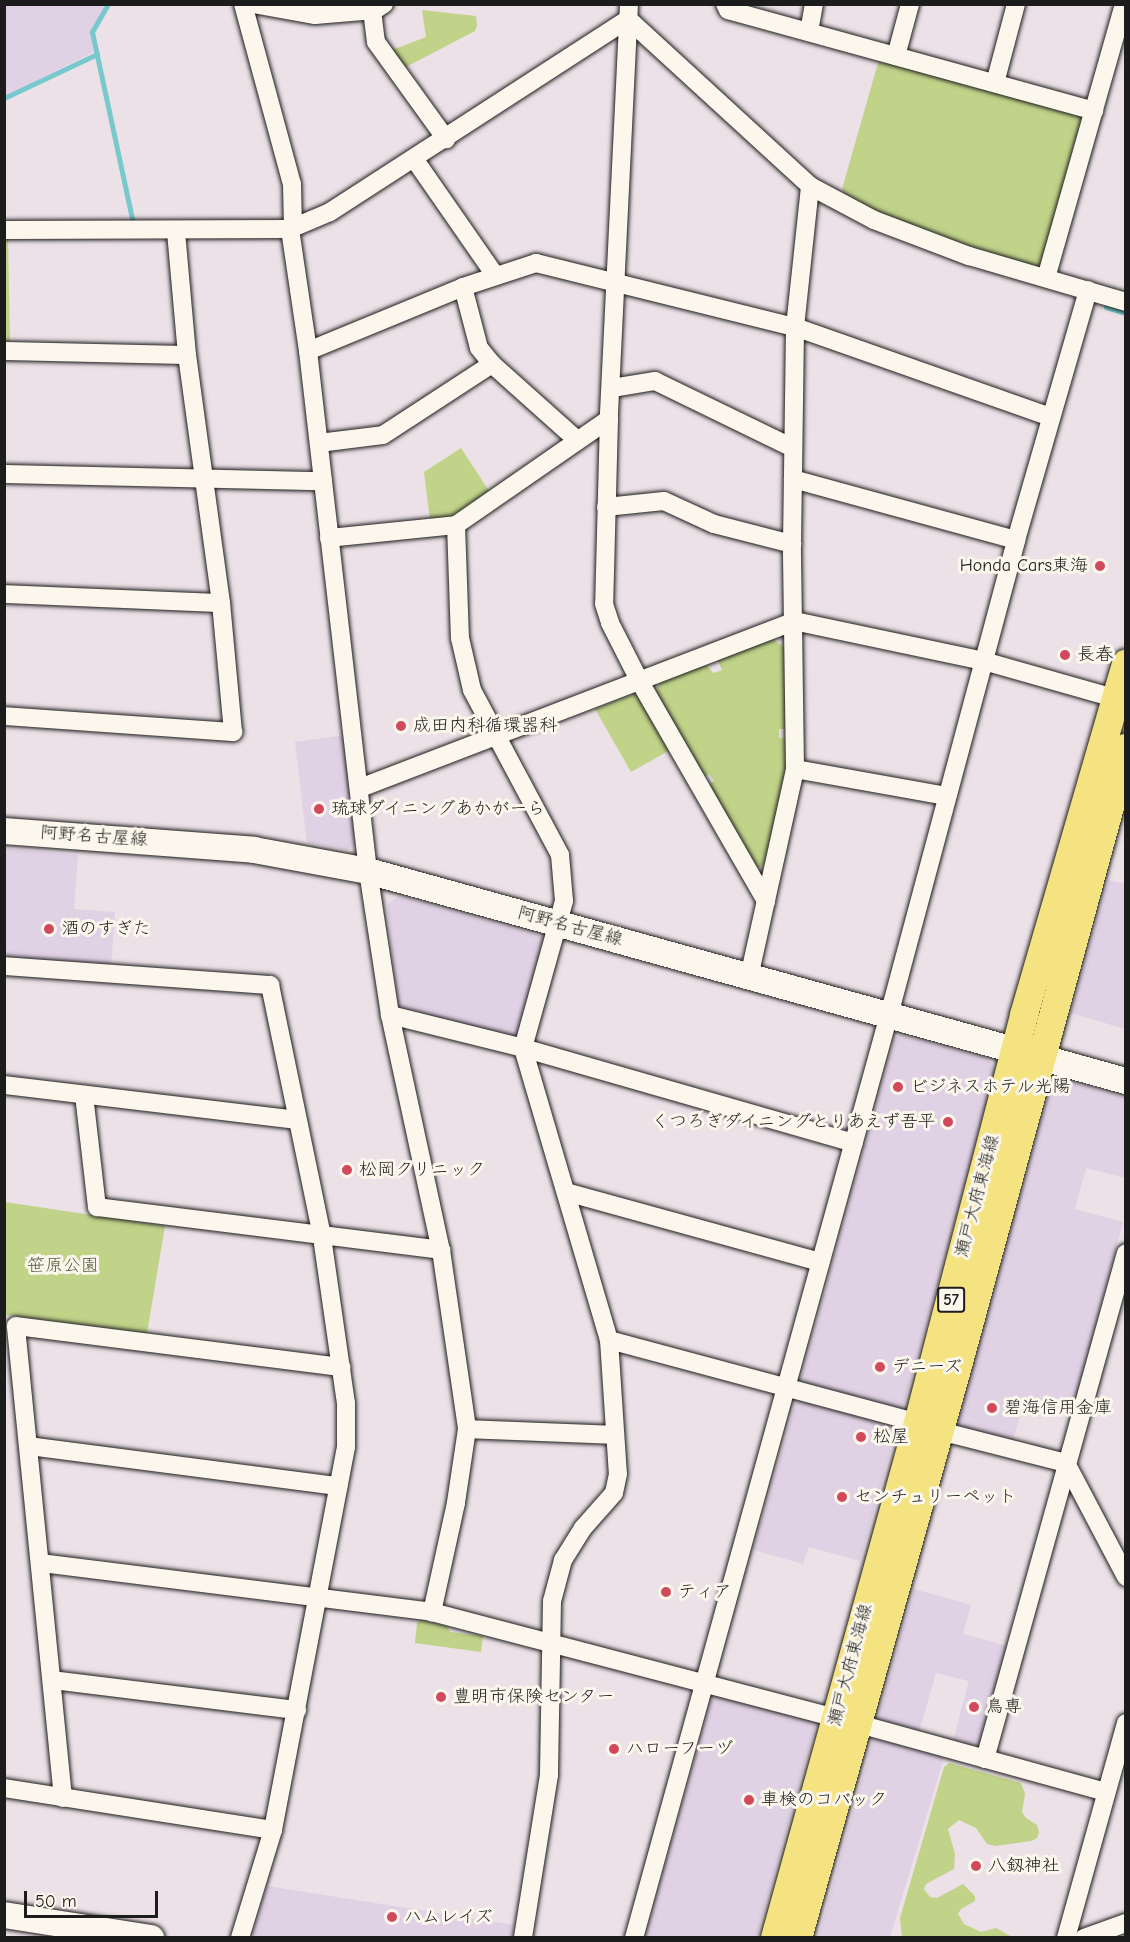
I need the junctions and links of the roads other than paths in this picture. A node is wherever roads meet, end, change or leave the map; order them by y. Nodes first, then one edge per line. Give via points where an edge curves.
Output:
1 (243, 4) edge
2 (253, 4) edge
3 (725, 4) edge
4 (814, 4) edge
5 (910, 4) edge
6 (1016, 4) edge
7 (1124, 4) edge
8 (378, 7) edge
9 (628, 12) edge
10 (809, 32) junction
11 (896, 56) junction
12 (995, 83) junction
13 (1094, 111) junction
14 (446, 139) junction
15 (415, 160) junction
16 (810, 186) junction
17 (292, 229) junction
18 (4, 230) edge
19 (176, 232) junction
20 (495, 275) junction
21 (1046, 278) junction
22 (617, 284) junction
23 (463, 287) junction
24 (1088, 290) junction
25 (1125, 302) edge
26 (795, 327) junction
27 (4, 351) edge
28 (308, 351) junction
29 (188, 355) junction
30 (492, 364) junction
31 (612, 388) junction
32 (1051, 417) junction
33 (609, 419) junction
34 (577, 440) junction
35 (319, 443) junction
36 (793, 448) junction
37 (4, 474) edge
38 (204, 476) junction
39 (793, 479) junction
40 (323, 481) junction
41 (606, 507) junction
42 (456, 525) junction
43 (329, 538) junction
44 (1016, 540) junction
45 (792, 544) junction
46 (4, 594) edge
47 (220, 603) junction
48 (794, 621) junction
49 (984, 661) junction
50 (1125, 663) edge
51 (640, 682) junction
52 (1121, 700) edge
53 (4, 716) edge
54 (495, 736) junction
55 (1125, 748) edge
56 (795, 769) junction
57 (360, 788) junction
58 (947, 796) junction
59 (4, 831) edge
60 (368, 872) junction
61 (766, 901) junction
62 (558, 923) junction
63 (4, 966) edge
64 (749, 976) junction
65 (390, 1015) junction
66 (889, 1015) junction
67 (523, 1048) junction
68 (1029, 1053) junction
69 (1125, 1081) edge
70 (4, 1085) edge
71 (84, 1095) junction
72 (297, 1120) junction
73 (854, 1143) junction
74 (566, 1192) junction
75 (322, 1237) junction
76 (441, 1250) junction
77 (1125, 1252) edge
78 (821, 1262) junction
79 (609, 1340) junction
80 (340, 1367) junction
81 (787, 1386) junction
82 (929, 1427) junction
83 (467, 1429) junction
84 (615, 1435) junction
85 (29, 1446) junction
86 (1065, 1463) junction
87 (338, 1486) junction
88 (41, 1563) junction
89 (1125, 1578) edge
90 (317, 1599) junction
91 (432, 1612) junction
92 (552, 1642) junction
93 (52, 1680) junction
94 (704, 1684) junction
95 (297, 1710) junction
96 (848, 1721) junction
97 (1125, 1724) edge
98 (985, 1759) junction
99 (4, 1788) edge
100 (1106, 1792) junction
101 (63, 1798) junction
102 (273, 1830) junction
103 (4, 1916) edge
104 (1125, 1923) edge
105 (151, 1938) edge
106 (240, 1938) edge
107 (523, 1938) edge
108 (634, 1938) edge
109 (775, 1938) edge
110 (798, 1938) edge
111 (1066, 1938) edge
112 (1084, 1938) edge

1 - 17 street via 292,184
2 - 8 street via 315,15
3 - 10 street via 728,10
4 - 10 street
5 - 11 street
6 - 12 street
7 - 13 street
8 - 14 street via 376,42
9 - 14 street
9 - 16 street
9 - 22 street
10 - 11 street
11 - 12 street
12 - 13 street
13 - 21 street
14 - 15 street
15 - 17 street via 330,212
15 - 20 street
16 - 21 street via 874,220 969,256
16 - 26 street
17 - 19 street
17 - 28 street
18 - 19 street
19 - 29 street
20 - 22 street via 536,263
20 - 23 street
21 - 24 street
22 - 26 street
22 - 31 street
23 - 28 street
23 - 30 street via 479,348
24 - 25 street
24 - 32 street
26 - 32 street
26 - 36 street
27 - 29 street
28 - 35 street
29 - 38 street
30 - 34 street
30 - 35 street via 383,435
31 - 33 street
31 - 36 street via 655,381
32 - 44 street
33 - 34 street
33 - 41 street
34 - 42 street
35 - 40 street
36 - 39 street
37 - 38 street
38 - 40 street
38 - 47 street
39 - 44 street
39 - 45 street
40 - 43 street
41 - 45 street via 664,501 714,524
41 - 51 street via 604,604
42 - 43 street
42 - 54 street via 460,638 472,690
43 - 57 street
44 - 49 street
45 - 48 street
46 - 47 street
47 - 53 street via 233,732
48 - 49 street
48 - 51 street
48 - 56 street
49 - 52 street
49 - 58 street
50 - 52 main road, 瀬戸大府東海線 / 57
51 - 54 street
51 - 61 street
52 - 68 main road, 瀬戸大府東海線 / 57
54 - 57 street
54 - 62 street via 560,855 564,901
55 - 68 main road, 瀬戸大府東海線 / 57
56 - 58 street
56 - 61 street
57 - 60 street
58 - 66 street
59 - 60 main road, 阿野名古屋線 via 254,850
60 - 62 main road, 阿野名古屋線
60 - 65 street
61 - 64 street
62 - 64 main road, 阿野名古屋線
62 - 67 street
63 - 72 street via 270,985
64 - 66 main road, 阿野名古屋線
65 - 67 street
65 - 76 street
66 - 68 main road, 阿野名古屋線
66 - 73 street
67 - 73 street
67 - 74 street
68 - 69 main road, 阿野名古屋線
68 - 82 main road, 瀬戸大府東海線 / 57
70 - 71 street
71 - 72 street
71 - 75 street via 97,1207
72 - 75 street
73 - 78 street
74 - 78 street
74 - 79 street
75 - 76 street
75 - 80 street
76 - 83 street
77 - 86 street
78 - 81 street
79 - 81 street
79 - 84 street
80 - 85 street via 16,1326
80 - 87 street via 346,1403 346,1447
81 - 82 street
81 - 94 street
82 - 86 street
82 - 96 main road, 瀬戸大府東海線 / 57
83 - 84 street
83 - 91 street via 456,1503
84 - 92 street via 618,1474 614,1493 583,1528 563,1560 552,1601
85 - 87 street
85 - 88 street
86 - 89 street
86 - 98 street
87 - 90 street
88 - 90 street
88 - 93 street
90 - 91 street
90 - 95 street
91 - 92 street
92 - 94 street
92 - 107 street via 549,1775
93 - 95 street
93 - 101 street
94 - 96 street
94 - 108 street
95 - 102 street
96 - 98 street
96 - 109 main road, 瀬戸大府東海線 / 57
96 - 110 main road, 瀬戸大府東海線 / 57
97 - 100 street
98 - 100 street
99 - 101 street
100 - 111 street
101 - 102 street
102 - 106 street
103 - 105 main road
104 - 112 street

